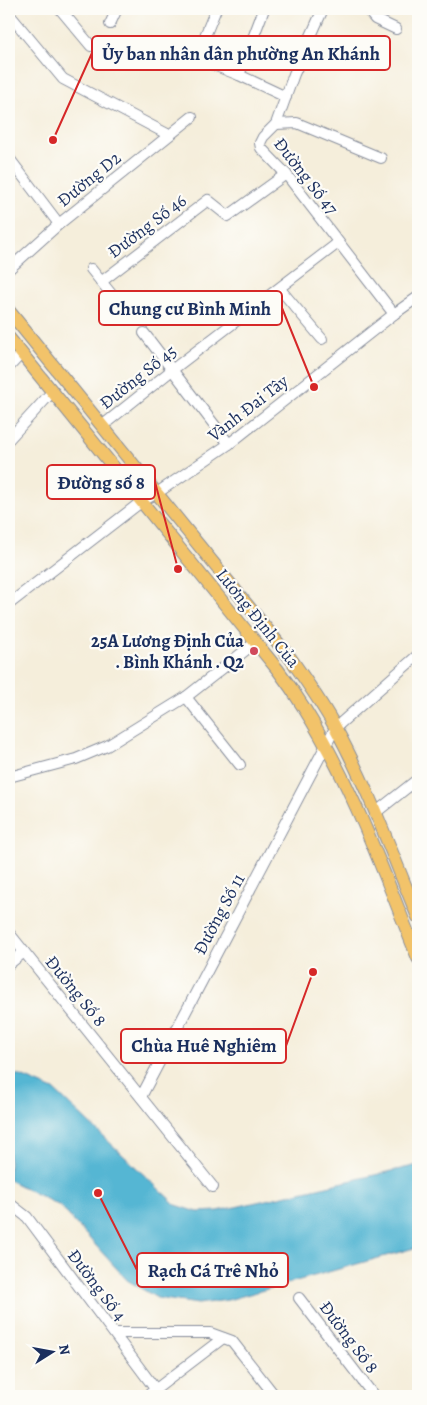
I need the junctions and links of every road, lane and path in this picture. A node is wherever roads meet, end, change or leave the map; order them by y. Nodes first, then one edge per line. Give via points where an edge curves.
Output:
1 (60, 9) edge
2 (117, 9) edge
3 (216, 9) edge
4 (264, 9) edge
5 (323, 9) edge
6 (367, 9) edge
7 (9, 14) edge
8 (110, 24) dead end
9 (396, 29) dead end
10 (91, 46) dead end
11 (239, 75) junction
12 (286, 96) junction
13 (192, 117) dead end
14 (276, 124) junction
15 (169, 135) junction
16 (9, 158) edge
17 (381, 158) dead end
18 (286, 174) junction
19 (59, 224) junction
20 (338, 244) junction
21 (9, 269) edge
22 (91, 269) dead end
23 (102, 282) junction
24 (280, 290) junction
25 (418, 297) edge
26 (116, 300) dead end
27 (9, 311) edge
28 (394, 314) junction
29 (144, 333) dead end
30 (9, 338) edge
31 (322, 340) dead end
32 (22, 354) junction
33 (9, 367) edge
34 (172, 370) junction
35 (52, 392) junction
36 (102, 426) junction
37 (9, 439) edge
38 (229, 444) junction
39 (157, 493) junction
40 (140, 502) junction
41 (9, 604) edge
42 (256, 642) junction
43 (418, 655) edge
44 (186, 697) junction
45 (335, 728) junction
46 (325, 745) junction
47 (240, 765) dead end
48 (9, 777) edge
49 (418, 779) edge
50 (376, 813) junction
51 (418, 917) edge
52 (9, 933) edge
53 (24, 952) junction
54 (418, 958) edge
55 (9, 964) edge
56 (141, 1097) junction
57 (212, 1187) dead end
58 (9, 1203) edge
59 (299, 1298) dead end
60 (114, 1333) junction
61 (223, 1338) junction
62 (156, 1390) junction
63 (147, 1396) edge
64 (275, 1396) edge
65 (374, 1396) edge

1 - 10 street
2 - 8 street
3 - 11 street via 196,58
4 - 11 street
5 - 12 street
6 - 9 street via 375,19
7 - 15 street via 63,79
11 - 12 street
12 - 14 street
13 - 15 street, Đường D2
14 - 17 street, Đường Số 47 via 297,123
14 - 18 street, Đường Số 47 via 260,143
15 - 19 street, Đường D2
16 - 19 street
18 - 20 street, Đường Số 47
18 - 23 street, Đường Số 46 via 228,216 208,200
19 - 21 street, Đường D2
20 - 24 street, Đường Số 45
20 - 28 street, Đường Số 47
22 - 23 street, Đường Số 46
23 - 26 street, Đường Số 46
24 - 31 street
24 - 34 street, Đường Số 45
25 - 28 street, Vành Đai Tây
27 - 36 main road, Lương Định Của
28 - 38 street, Vành Đai Tây
29 - 34 street
30 - 32 main road, Lương Định Của
32 - 33 street
32 - 35 main road, Lương Định Của
34 - 36 street, Đường Số 45
34 - 38 street
35 - 37 street
35 - 40 main road, Lương Định Của
36 - 39 main road, Lương Định Của
38 - 39 street, Vành Đai Tây
39 - 40 street, Vành Đai Tây
39 - 45 main road, Lương Định Của via 291,659
40 - 41 street, Vành Đai Tây
40 - 42 main road, Lương Định Của
42 - 44 street
42 - 46 main road, Lương Định Của via 304,708
43 - 45 street
44 - 47 street
44 - 48 street via 107,746 76,759
45 - 46 street, Đường Số 11
45 - 50 main road, Lương Định Của
46 - 54 main road, Lương Định Của via 363,822
46 - 56 street, Đường Số 11
49 - 50 street
50 - 51 main road, Lương Định Của
52 - 53 street, Đường Số 8
53 - 55 street
53 - 56 street, Đường Số 8
56 - 57 street, Đường Số 8
58 - 60 street, Đường Số 4 via 27,1217
59 - 65 street, Đường Số 8
60 - 61 street via 210,1333
60 - 62 street, Đường Số 4
61 - 62 street
61 - 64 street via 232,1341
62 - 63 street

